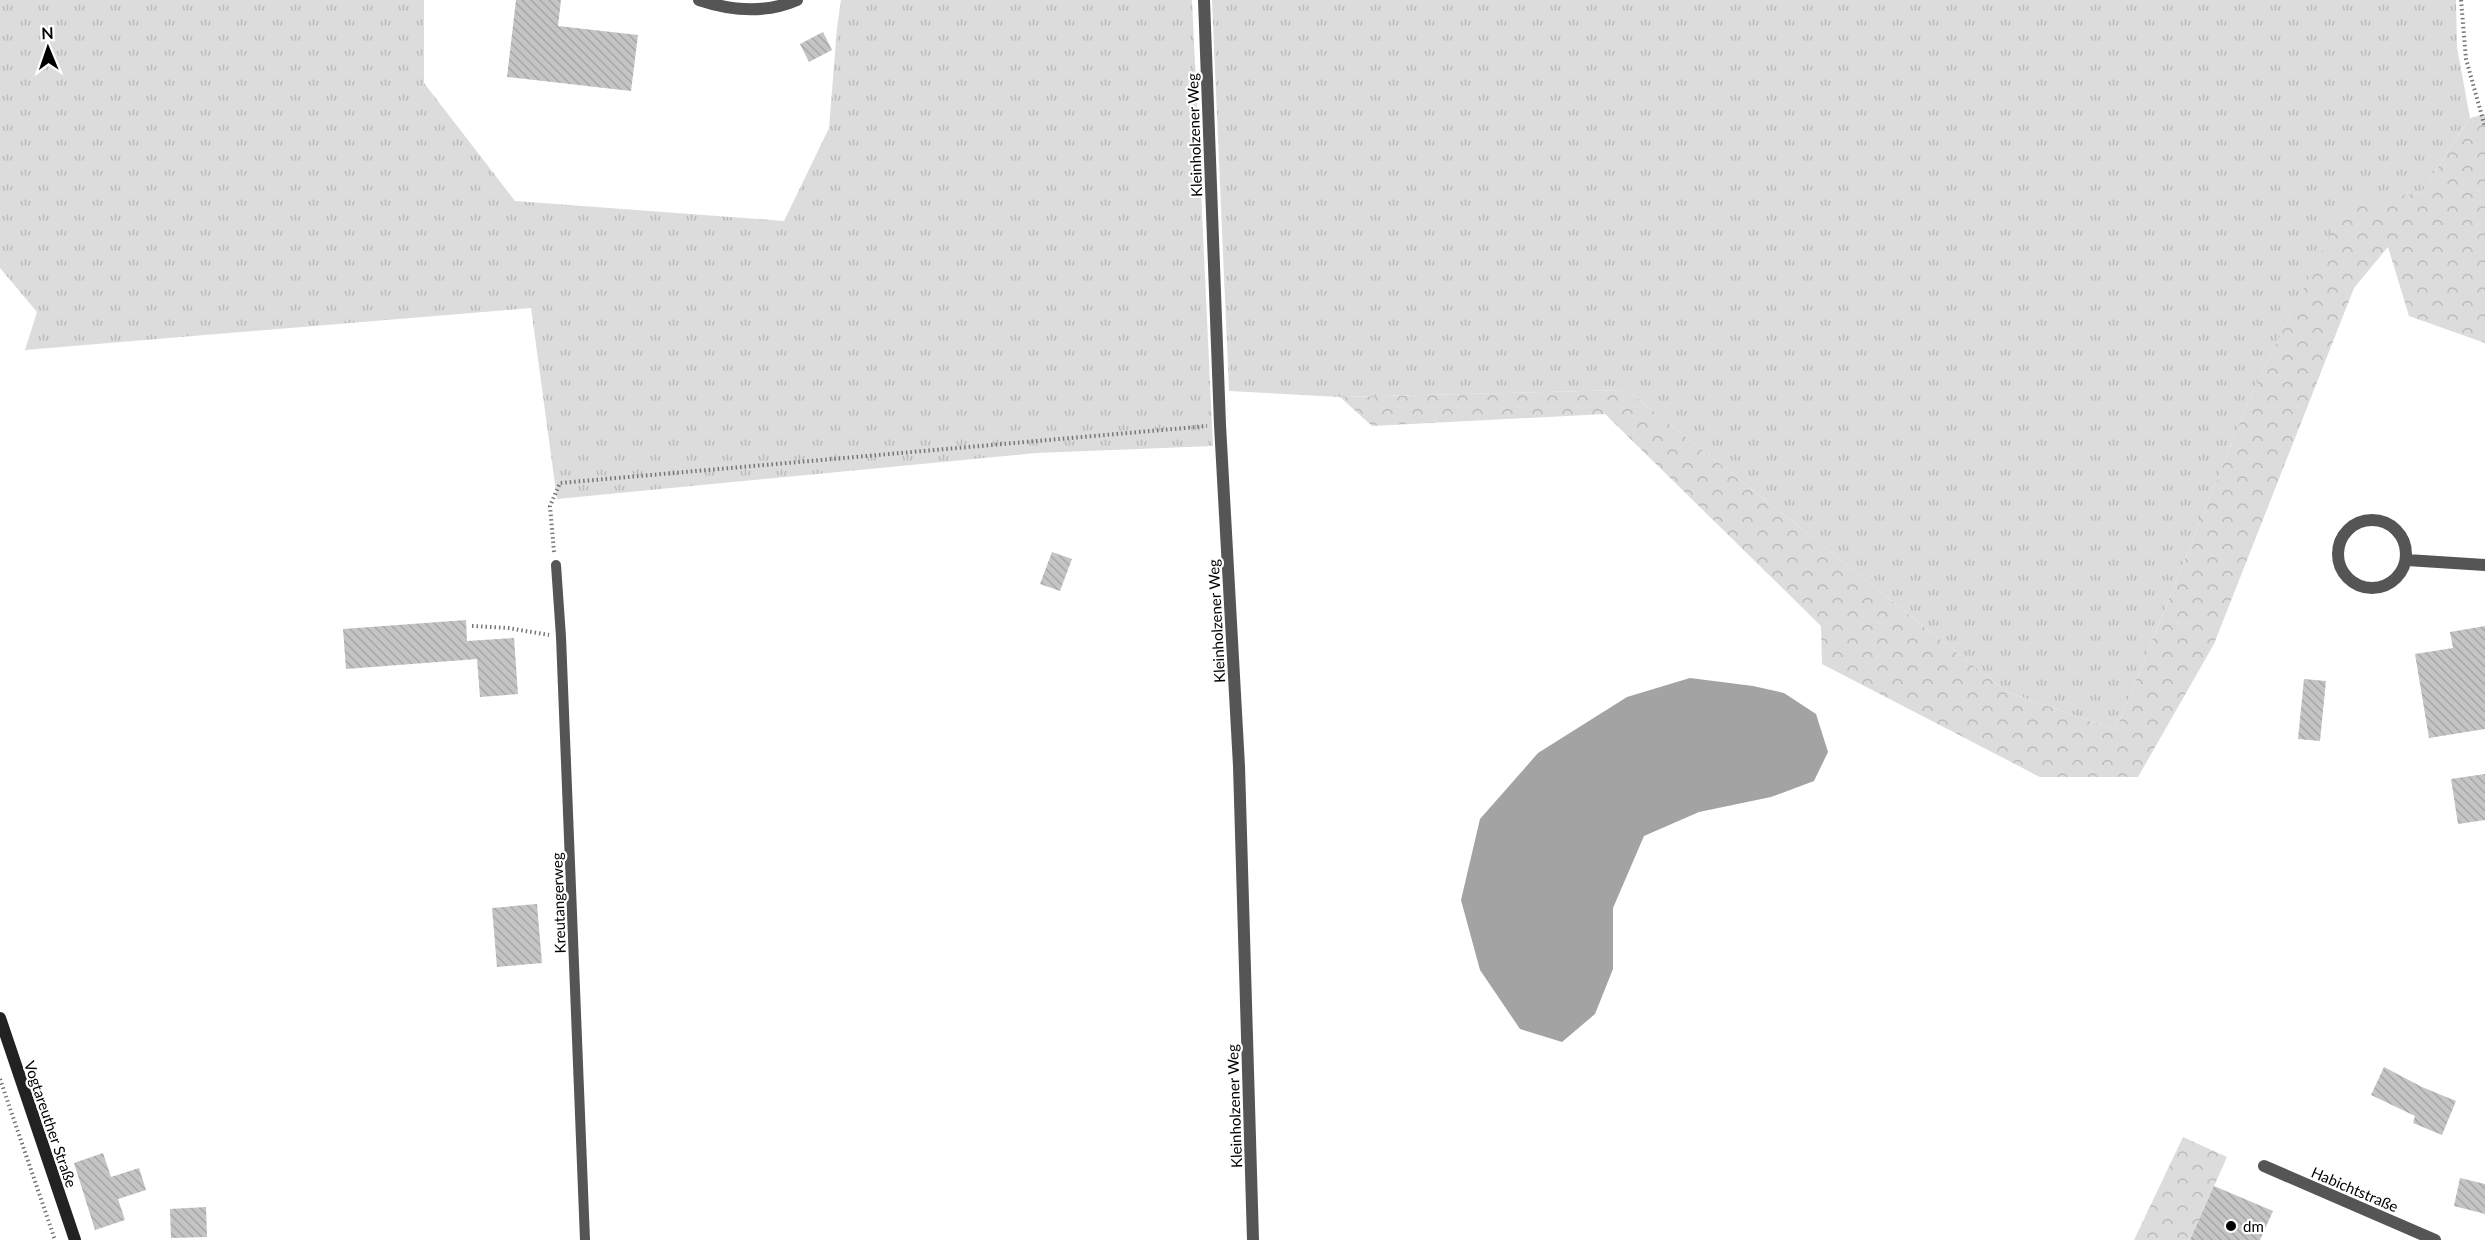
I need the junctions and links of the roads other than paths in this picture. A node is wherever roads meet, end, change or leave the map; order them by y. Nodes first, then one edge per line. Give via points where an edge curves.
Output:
1 (699, 0) edge
2 (797, 0) edge
3 (1204, 0) edge
4 (2407, 560) junction
5 (2485, 565) edge
6 (556, 566) road end
7 (0, 1018) edge
8 (2264, 1166) dead end
9 (75, 1240) edge
10 (585, 1240) edge
11 (1253, 1240) edge
12 (2435, 1240) edge

1 - 2 street via 725,9 746,9 778,8
3 - 11 street, Kleinholzener Weg via 1220,425 1239,766
4 - 4 street via 2404,538 2389,523 2367,519 2348,529 2337,548 2341,570 2356,585 2378,589 2397,579
4 - 5 street
6 - 10 lane, Kreutangerweg
7 - 9 main road, Vogtareuther Straße
8 - 12 street, Habichtstraße

